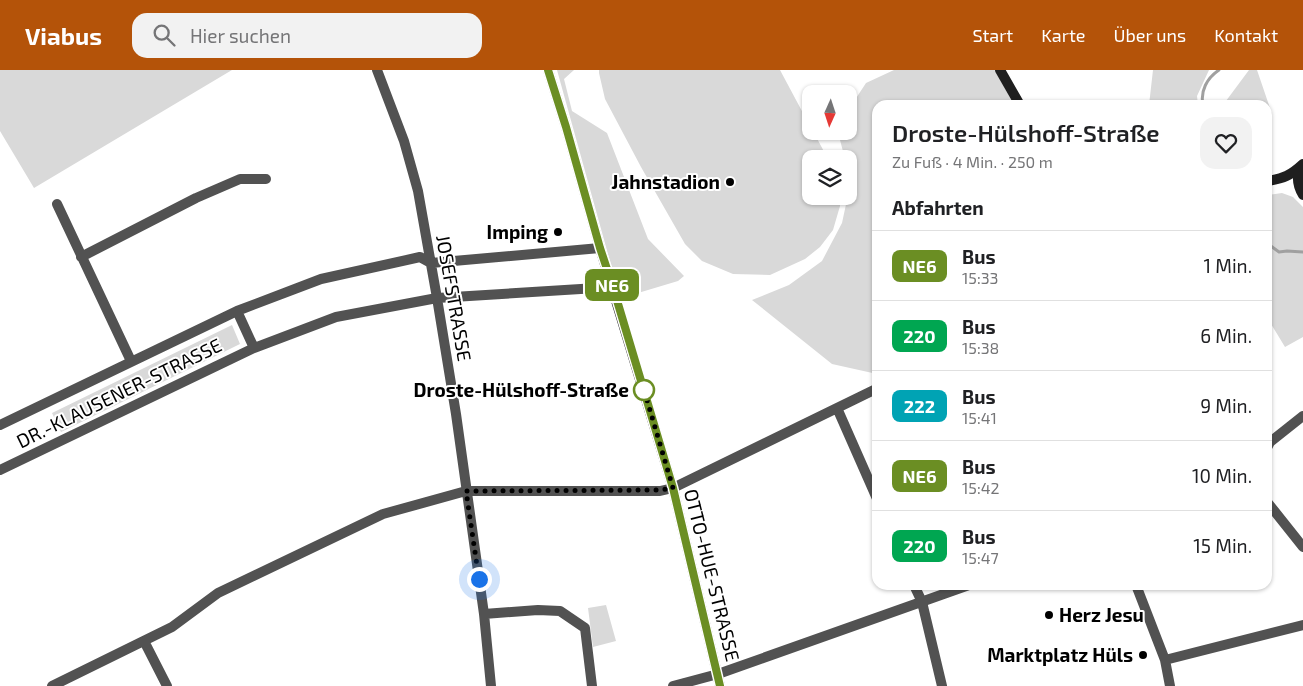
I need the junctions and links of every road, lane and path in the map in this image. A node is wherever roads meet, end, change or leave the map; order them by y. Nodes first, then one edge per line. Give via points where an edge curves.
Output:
1 (377, 70) edge
2 (548, 70) edge
3 (1000, 70) edge
4 (1017, 100) edge
5 (1303, 164) edge
6 (1284, 178) junction
7 (266, 179) dead end
8 (1272, 180) edge
9 (1301, 191) edge
10 (57, 204) dead end
11 (600, 248) junction
12 (81, 257) junction
13 (431, 263) junction
14 (613, 287) junction
15 (437, 298) junction
16 (237, 311) junction
17 (254, 348) junction
18 (131, 361) junction
19 (872, 391) edge
20 (837, 408) junction
21 (1303, 416) edge
22 (0, 425) edge
23 (1272, 440) edge
24 (0, 470) edge
25 (872, 487) edge
26 (673, 488) junction
27 (466, 491) junction
28 (1272, 508) edge
29 (1303, 547) edge
30 (916, 590) edge
31 (955, 590) edge
32 (1138, 590) edge
33 (922, 602) junction
34 (484, 614) junction
35 (1303, 625) edge
36 (144, 641) junction
37 (1165, 660) junction
38 (718, 674) junction
39 (52, 686) edge
40 (166, 686) edge
41 (491, 686) edge
42 (592, 686) edge
43 (673, 686) edge
44 (720, 686) edge
45 (942, 686) edge
46 (1170, 686) edge

1 - 13 street, JOSEFSTRASSE via 404,141 418,191
2 - 11 street, OTTO-HUE-STRASSE
3 - 4 street
5 - 6 street
5 - 9 street via 1298,174
6 - 8 street
6 - 9 street
7 - 12 street via 240,179
10 - 12 street
11 - 13 street, DR.-KLAUSENER-STRASSE
11 - 14 street, OTTO-HUE-STRASSE
12 - 18 street
13 - 15 street, JOSEFSTRASSE
13 - 16 street, DR.-KLAUSENER-STRASSE via 420,257 320,279
14 - 15 street, DR.-KLAUSENER-STRASSE
14 - 26 street, OTTO-HUE-STRASSE
15 - 17 street, DR.-KLAUSENER-STRASSE via 336,317
15 - 27 street, JOSEFSTRASSE
16 - 17 street
16 - 18 street, DR.-KLAUSENER-STRASSE
17 - 24 street, DR.-KLAUSENER-STRASSE
18 - 22 street, DR.-KLAUSENER-STRASSE
19 - 20 street
20 - 25 street
20 - 26 street
21 - 23 street
26 - 27 street
26 - 38 street, OTTO-HUE-STRASSE
27 - 34 street, JOSEFSTRASSE
27 - 36 street via 383,514 218,593 172,627
28 - 29 street
30 - 33 street
31 - 33 street
32 - 37 street
33 - 38 street
33 - 45 street
34 - 41 street, JOSEFSTRASSE
34 - 42 street via 560,611 585,628
35 - 37 street
36 - 39 street
36 - 40 street
37 - 46 street
38 - 43 street
38 - 44 street, OTTO-HUE-STRASSE

